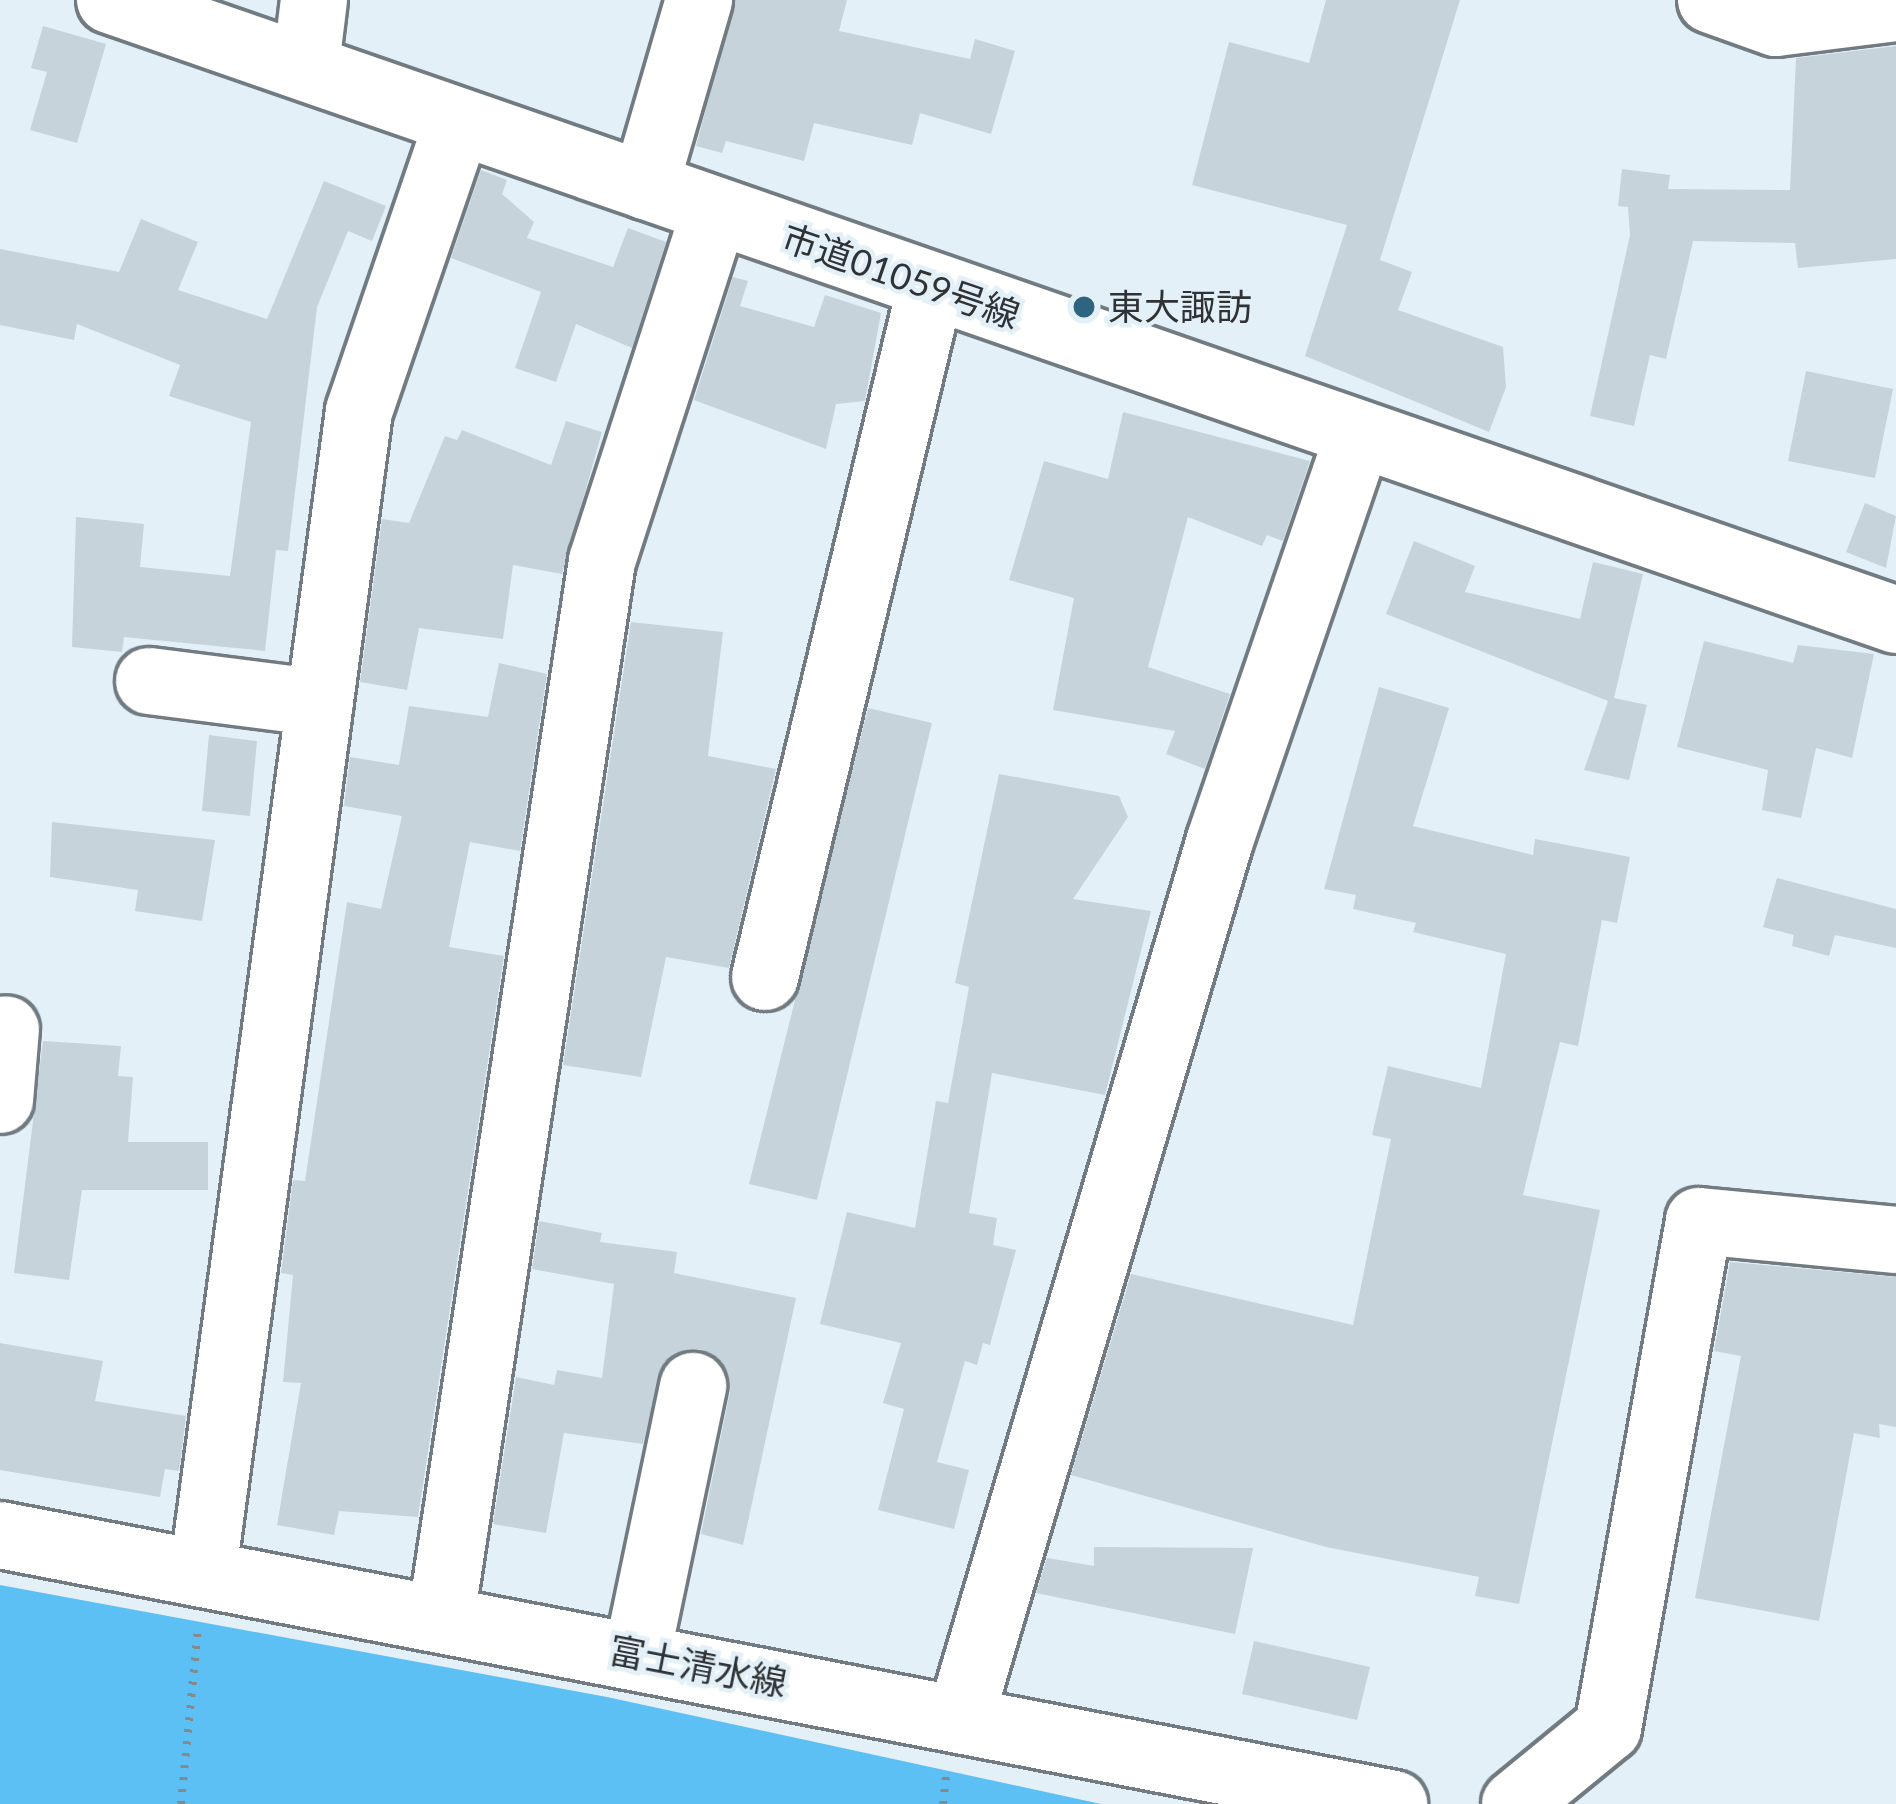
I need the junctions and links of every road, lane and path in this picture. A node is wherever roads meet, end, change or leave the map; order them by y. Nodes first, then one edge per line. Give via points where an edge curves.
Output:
1 (110, 0) edge
2 (314, 0) edge
3 (699, 0) edge
4 (1711, 0) edge
5 (1896, 8) edge
6 (307, 65) junction
7 (458, 122) junction
8 (645, 186) junction
9 (715, 212) junction
10 (931, 286) junction
11 (1359, 435) junction
12 (1896, 620) edge
13 (149, 681) dead end
14 (320, 703) junction
15 (765, 977) dead end
16 (6, 1029) dead end
17 (0, 1100) edge
18 (1896, 1240) edge
19 (694, 1386) dead end
20 (0, 1535) edge
21 (203, 1571) junction
22 (441, 1618) junction
23 (637, 1655) junction
24 (961, 1716) junction
25 (181, 1804) edge
26 (1394, 1804) edge
27 (1515, 1804) edge

1 - 6 street, 市道01059号線
2 - 6 street
3 - 8 street
4 - 5 street via 1776,22
6 - 7 street, 市道01059号線
7 - 8 street, 市道01059号線
7 - 14 street via 358,411
8 - 9 street, 市道01059号線
9 - 10 street, 市道01059号線
9 - 22 street via 602,561
10 - 11 street, 市道01059号線
10 - 15 street
11 - 12 street, 市道01059号線
11 - 24 street via 1220,840
13 - 14 street
14 - 21 street
16 - 17 street
18 - 27 street via 1700,1221 1607,1728
19 - 23 street
20 - 21 street, 富士清水線
21 - 22 street, 富士清水線
21 - 25 path
22 - 23 street, 富士清水線
23 - 24 street, 富士清水線
24 - 26 street, 富士清水線

